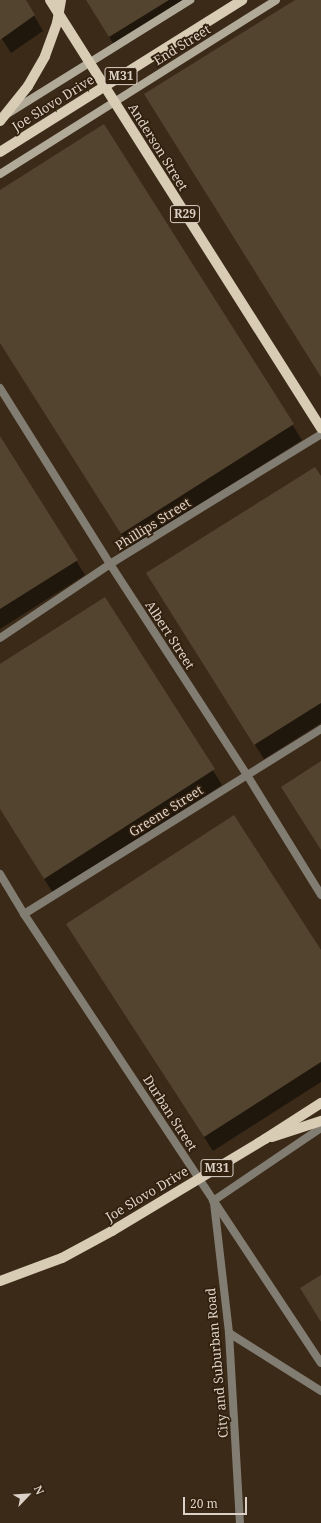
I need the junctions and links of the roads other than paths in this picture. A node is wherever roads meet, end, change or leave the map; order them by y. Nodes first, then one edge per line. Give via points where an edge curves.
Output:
1 (50, 0) edge
2 (61, 0) edge
3 (190, 0) edge
4 (242, 0) edge
5 (276, 0) edge
6 (90, 63) junction
7 (114, 102) junction
8 (0, 120) edge
9 (0, 152) edge
10 (0, 174) edge
11 (0, 388) edge
12 (321, 428) edge
13 (321, 434) edge
14 (110, 564) junction
15 (0, 638) edge
16 (321, 729) edge
17 (247, 775) junction
18 (0, 874) edge
19 (321, 894) edge
20 (24, 914) junction
21 (321, 1103) edge
22 (321, 1121) edge
23 (321, 1128) edge
24 (265, 1139) junction
25 (214, 1201) junction
26 (0, 1281) edge
27 (229, 1333) junction
28 (321, 1363) edge
29 (321, 1391) edge
30 (240, 1523) edge

1 - 6 main road, Anderson Street / R29
2 - 8 main road, bridge via 57,23 45,56 28,86
3 - 6 street
4 - 9 main road, Joe Slovo Drive / M31, bridge
5 - 7 street, End Street
6 - 7 main road, Anderson Street / R29
6 - 8 street
7 - 10 street, End Street
7 - 12 main road, Anderson Street / R29
11 - 14 street, Albert Street
13 - 14 street, Phillips Street
14 - 15 street, Phillips Street
14 - 17 street, Albert Street
16 - 17 street, Greene Street
17 - 19 street, Albert Street
17 - 20 street, Greene Street
18 - 20 street, Durban Street
20 - 25 street, Durban Street
21 - 24 main road, Joe Slovo Drive / M31, bridge
22 - 24 main road, bridge
23 - 25 street
24 - 26 main road, Joe Slovo Drive / M31, bridge via 62,1258
25 - 27 street, City and Suburban Road
25 - 28 street, Durban Street
27 - 29 street
27 - 30 street, City and Suburban Road

